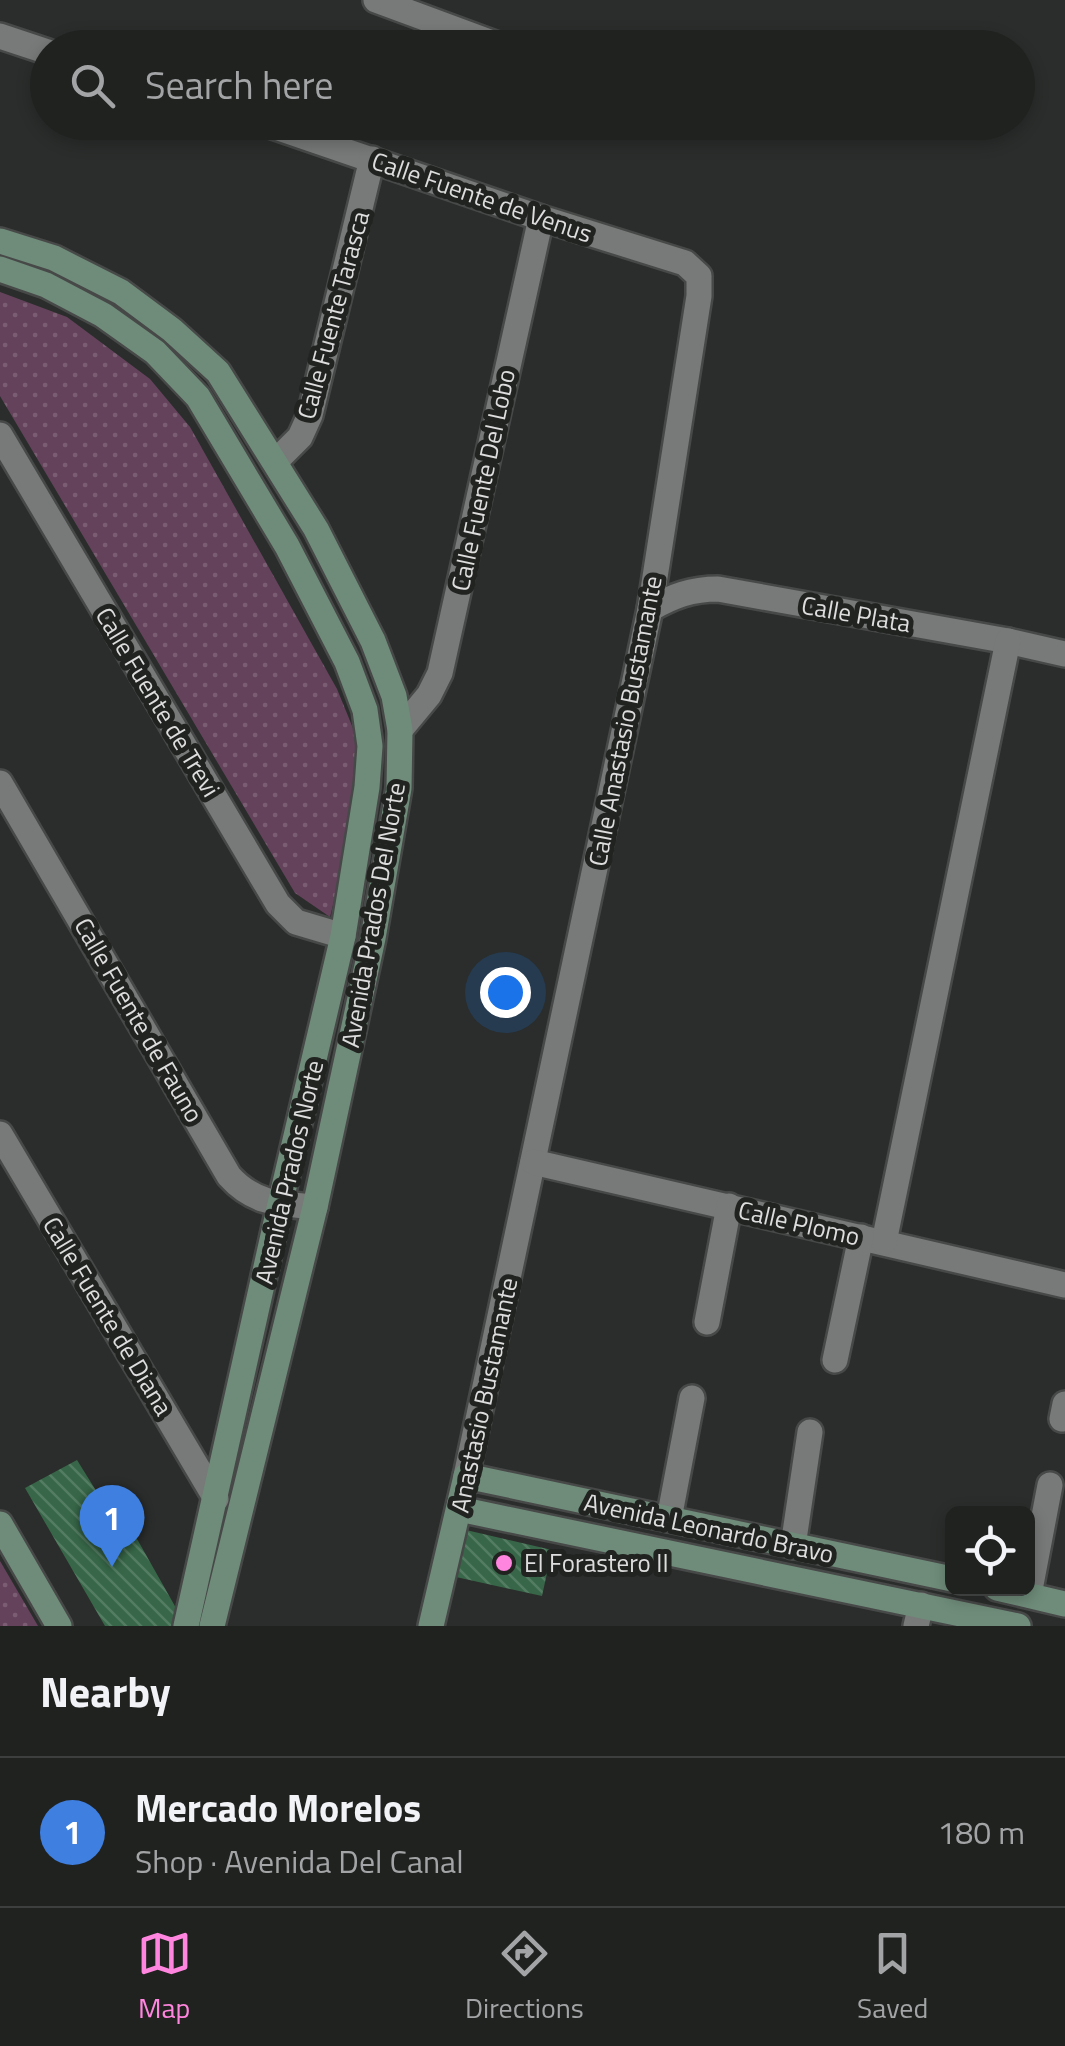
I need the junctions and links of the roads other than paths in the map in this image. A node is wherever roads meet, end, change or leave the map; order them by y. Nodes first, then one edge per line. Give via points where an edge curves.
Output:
1 (376, 0) edge
2 (420, 9) edge
3 (466, 30) edge
4 (0, 36) edge
5 (30, 46) edge
6 (314, 140) edge
7 (372, 160) junction
8 (540, 218) junction
9 (0, 240) edge
10 (0, 269) edge
11 (700, 276) joint
12 (0, 435) edge
13 (275, 462) junction
14 (316, 529) junction
15 (287, 546) junction
16 (650, 609) junction
17 (1008, 641) junction
18 (1065, 654) edge
19 (400, 730) junction
20 (0, 783) edge
21 (344, 936) junction
22 (0, 1134) edge
23 (534, 1162) junction
24 (280, 1204) junction
25 (729, 1206) junction
26 (315, 1207) junction
27 (872, 1240) junction
28 (1065, 1284) edge
29 (707, 1322) dead end
30 (835, 1360) dead end
31 (692, 1398) dead end
32 (810, 1432) dead end
33 (466, 1476) junction
34 (1050, 1485) dead end
35 (216, 1499) junction
36 (460, 1509) junction
37 (669, 1519) junction
38 (0, 1524) edge
39 (794, 1546) junction
40 (1035, 1564) edge
41 (945, 1578) edge
42 (1033, 1596) edge
43 (1065, 1604) edge
44 (918, 1615) edge
45 (59, 1626) edge
46 (186, 1626) edge
47 (212, 1626) edge
48 (431, 1626) edge
49 (1018, 1626) edge

1 - 2 street
2 - 3 street
4 - 5 street
6 - 7 street, Calle Fuente de Venus
7 - 8 street, Calle Fuente de Venus
7 - 13 street, Calle Fuente Tarasca via 310,416
8 - 11 street, Calle Fuente de Venus via 685,264
8 - 19 street, Calle Fuente Del Lobo via 440,673
9 - 13 street, Avenida Prados Del Norte via 121,292 172,330 218,372
10 - 15 street, Avenida Prados Norte via 104,315 154,352 198,396
11 - 16 street, Calle Anastasio Bustamante
12 - 21 street, Calle Fuente de Trevi via 278,904 296,922
13 - 14 street, Avenida Prados Del Norte
14 - 15 street
14 - 19 street, Avenida Prados Del Norte via 373,641
15 - 21 street, Avenida Prados Norte via 365,710 367,787
16 - 17 street, Calle Plata via 695,589 718,589
16 - 23 street, Calle Anastasio Bustamante
17 - 18 street, Calle Plata
17 - 27 street
19 - 26 street, Avenida Prados Del Norte via 399,788 373,938
20 - 24 street, Calle Fuente de Fauno via 229,1176 258,1199
21 - 24 street, Avenida Prados Norte
22 - 35 street, Calle Fuente de Diana
23 - 25 street, Calle Plomo
23 - 33 street, Anastasio Bustamante
24 - 26 street, Calle Fuente de Fauno
24 - 35 street, Avenida Prados Norte
25 - 27 street, Calle Plomo
25 - 29 street
26 - 47 street, Avenida Prados Del Norte
27 - 28 street, Calle Plomo
27 - 30 street
31 - 37 street
32 - 39 street
33 - 36 street, Anastasio Bustamante
33 - 37 street, Avenida Leonardo Bravo
34 - 40 street
35 - 46 street, Avenida Prados Norte
36 - 44 street, Avenida Leonardo Bravo
36 - 48 street, Anastasio Bustamante
37 - 39 street, Avenida Leonardo Bravo
38 - 45 street
39 - 41 street, Avenida Leonardo Bravo
42 - 43 street
44 - 49 street, Avenida Leonardo Bravo

